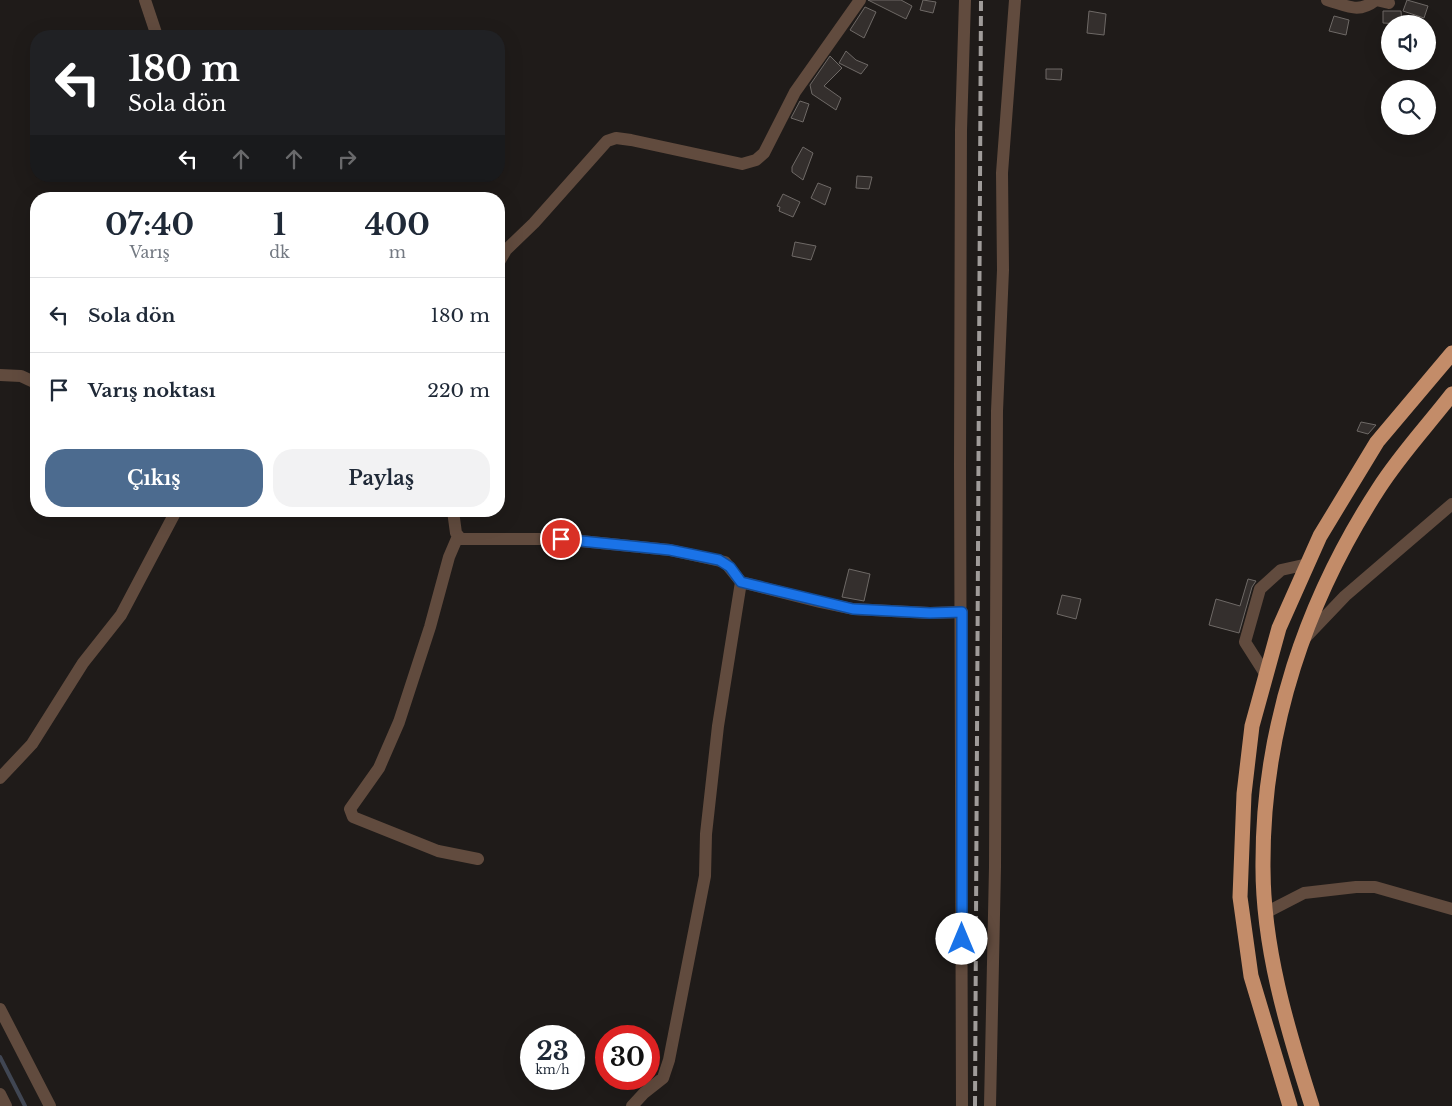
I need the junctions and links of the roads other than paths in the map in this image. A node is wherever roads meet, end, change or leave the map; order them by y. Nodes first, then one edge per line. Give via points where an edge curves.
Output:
1 (145, 0) edge
2 (860, 0) edge
3 (965, 0) edge
4 (1015, 0) edge
5 (1327, 0) edge
6 (1389, 3) dead end
7 (154, 30) edge
8 (505, 252) edge
9 (1452, 353) edge
10 (0, 375) edge
11 (30, 380) edge
12 (1452, 394) edge
13 (1452, 504) edge
14 (173, 517) edge
15 (454, 517) edge
16 (458, 536) junction
17 (1308, 564) junction
18 (741, 582) junction
19 (962, 612) junction
20 (1300, 642) junction
21 (1266, 674) junction
22 (0, 778) edge
23 (478, 859) dead end
24 (1452, 909) edge
25 (1267, 912) junction
26 (0, 1009) edge
27 (0, 1094) edge
28 (6, 1106) edge
29 (50, 1106) edge
30 (632, 1106) edge
31 (962, 1106) edge
32 (990, 1106) edge
33 (1290, 1106) edge
34 (1312, 1106) edge

1 - 7 street
2 - 8 street via 795,92 764,153 756,160 742,164 631,140 616,138 607,141 534,224
3 - 19 street via 961,130
4 - 32 street via 1002,173
5 - 6 street via 1360,9 1376,0
9 - 17 highway via 1377,442 1320,536
10 - 11 street via 21,376
12 - 20 highway via 1379,487 1328,576
13 - 20 street via 1345,596
14 - 22 street via 121,614 83,663 32,744
15 - 16 street
16 - 18 street via 461,540 561,539 670,550 725,562
16 - 23 street via 398,722 379,768 350,809 353,817 404,837 438,850
17 - 21 highway via 1279,628
17 - 21 street via 1281,570 1260,589 1245,642
18 - 19 street via 853,609
18 - 30 street via 718,726 706,834 706,876 669,1060 663,1078
19 - 31 street
20 - 25 highway via 1280,712 1269,767 1262,862
21 - 33 highway via 1252,726 1244,794 1240,897 1252,976
24 - 25 street via 1375,887 1356,887 1304,893
25 - 34 highway via 1286,1022
26 - 29 street
27 - 28 street

